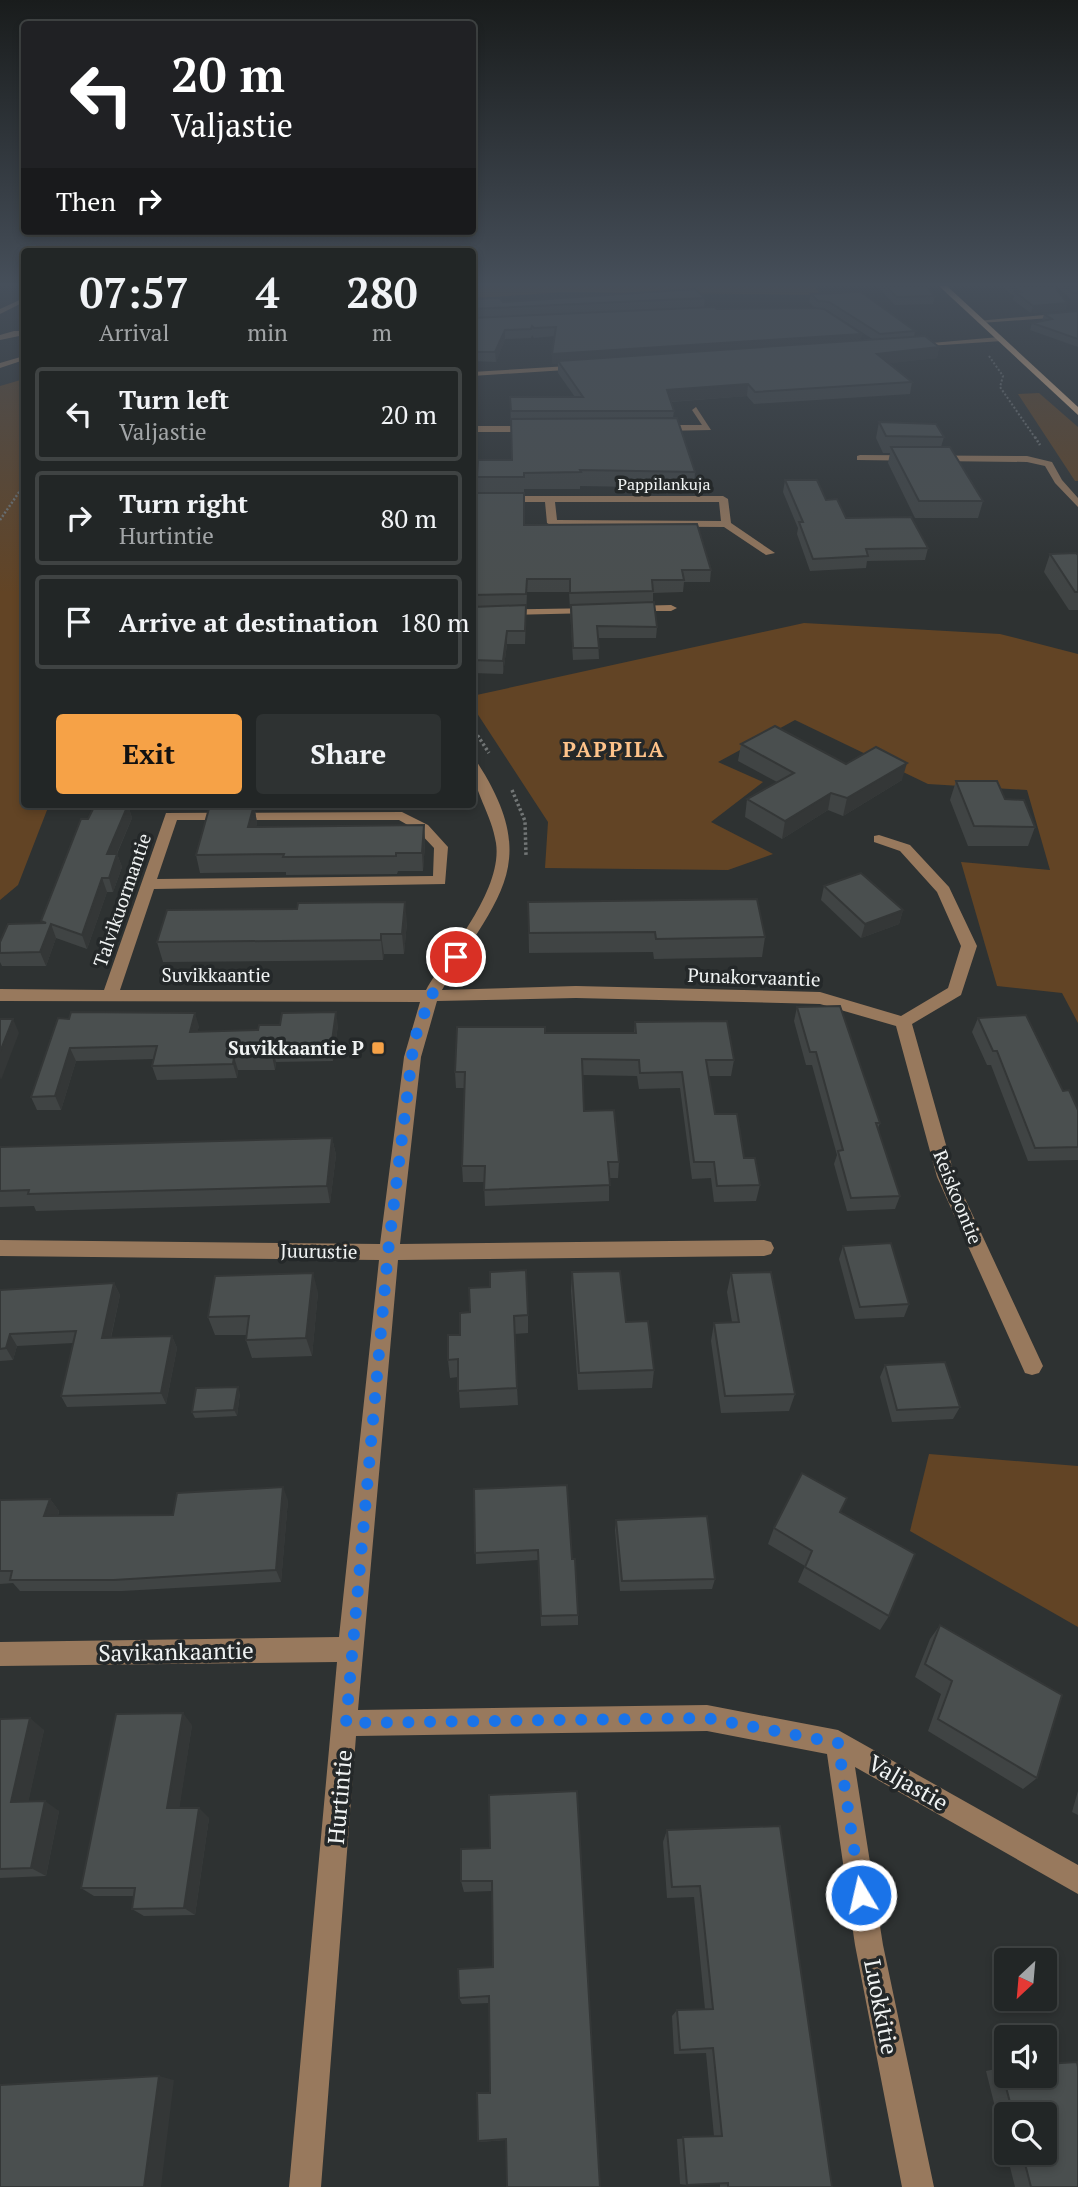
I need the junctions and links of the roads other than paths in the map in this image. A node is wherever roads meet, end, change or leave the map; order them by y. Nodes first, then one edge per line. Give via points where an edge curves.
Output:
1 (1053, 388) edge
2 (696, 410) dead end
3 (1078, 411) edge
4 (654, 428) edge
5 (476, 429) edge
6 (545, 429) edge
7 (860, 458) dead end
8 (1073, 491) edge
9 (476, 499) edge
10 (550, 499) junction
11 (1078, 504) edge
12 (726, 524) junction
13 (771, 553) dead end
14 (671, 608) dead end
15 (618, 609) edge
16 (605, 610) edge
17 (476, 613) edge
18 (476, 771) edge
19 (879, 839) dead end
20 (148, 884) junction
21 (0, 995) edge
22 (110, 995) junction
23 (431, 996) junction
24 (903, 1022) junction
25 (0, 1248) edge
26 (764, 1248) dead end
27 (388, 1252) junction
28 (1032, 1366) dead end
29 (352, 1649) junction
30 (0, 1654) edge
31 (346, 1723) junction
32 (838, 1743) junction
33 (1078, 1880) edge
34 (305, 2187) edge
35 (918, 2187) edge

1 - 3 main road
2 - 4 street via 708,428
5 - 6 street
7 - 8 street via 1027,459 1049,464
8 - 11 street
9 - 10 street, Pappilankuja
10 - 12 street via 552,523
10 - 12 street, Pappilankuja via 723,499
12 - 13 street
14 - 15 street
16 - 17 street
18 - 23 street, Hurtintie via 504,847 496,886
19 - 24 street via 905,849 944,890 969,946 955,991
20 - 20 street, Talvikuormantie via 440,881 441,847 424,828 402,816 171,816
20 - 22 street, Talvikuormantie
21 - 22 street, Suvikkaantie
22 - 23 street, Suvikkaantie
23 - 24 street, Punakorvaantie via 576,992 820,998
23 - 27 street, Hurtintie via 414,1040
24 - 28 street, Reiskoontie via 946,1177
25 - 27 street, Juurustie
26 - 27 street, Juurustie
27 - 29 street, Hurtintie
29 - 30 street, Savikankaantie
29 - 31 street, Hurtintie
31 - 32 street, Valjastie via 707,1718
31 - 34 street, Hurtintie
32 - 33 street, Valjastie
32 - 35 street, Luokkitie via 869,1945

